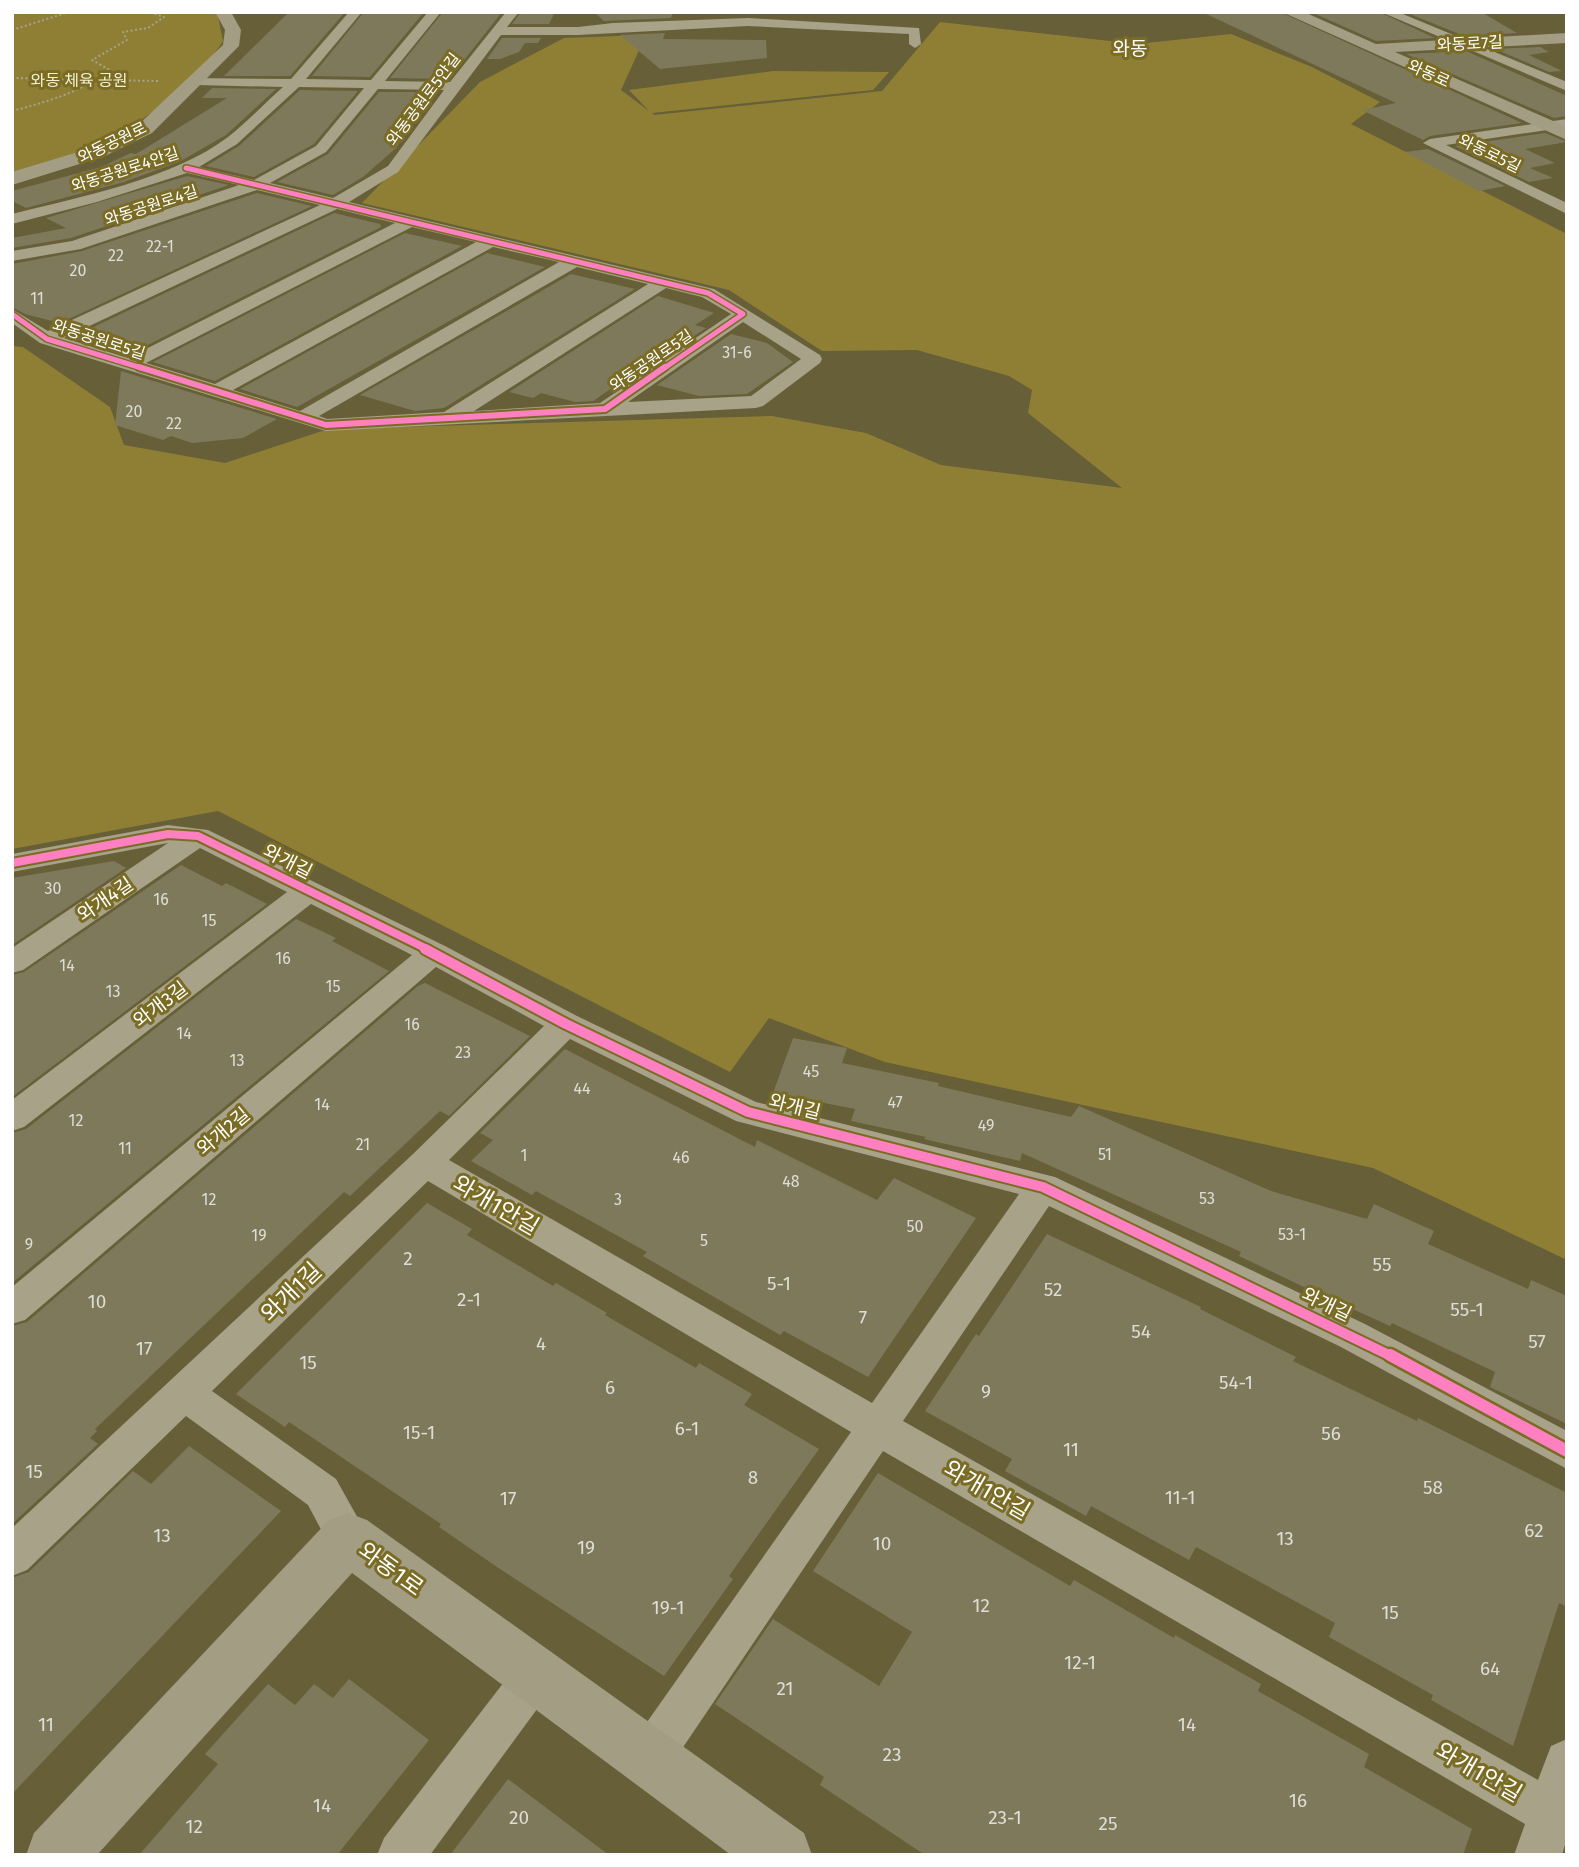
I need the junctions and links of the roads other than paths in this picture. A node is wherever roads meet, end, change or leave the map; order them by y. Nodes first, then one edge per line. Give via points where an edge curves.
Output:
1 (223, 12) edge
2 (356, 12) edge
3 (435, 12) edge
4 (513, 12) edge
5 (690, 12) edge
6 (1290, 12) edge
7 (1387, 12) edge
8 (594, 29) junction
9 (498, 31) junction
10 (1567, 38) edge
11 (915, 44) dead end
12 (1462, 44) junction
13 (1373, 48) junction
14 (1567, 75) edge
15 (1541, 77) junction
16 (196, 81) junction
17 (295, 83) junction
18 (375, 84) junction
19 (454, 86) junction
20 (1567, 87) edge
21 (1567, 123) edge
22 (1548, 126) junction
23 (1567, 134) edge
24 (186, 168) junction
25 (12, 179) edge
26 (256, 185) junction
27 (335, 204) junction
28 (1567, 209) edge
29 (12, 219) edge
30 (410, 222) junction
31 (491, 241) junction
32 (12, 256) edge
33 (574, 261) junction
34 (663, 283) junction
35 (12, 314) edge
36 (743, 314) junction
37 (47, 339) junction
38 (130, 364) junction
39 (217, 391) junction
40 (605, 409) junction
41 (302, 418) junction
42 (449, 418) junction
43 (198, 836) junction
44 (12, 863) edge
45 (308, 891) junction
46 (434, 953) junction
47 (12, 963) edge
48 (566, 1024) junction
49 (12, 1118) edge
50 (425, 1163) junction
51 (1043, 1187) junction
52 (12, 1309) edge
53 (185, 1393) junction
54 (876, 1426) junction
55 (1567, 1451) edge
56 (348, 1538) junction
57 (12, 1556) edge
58 (536, 1675) junction
59 (649, 1758) junction
60 (1567, 1762) edge
61 (1544, 1834) edge
62 (56, 1855) edge
63 (401, 1855) edge
64 (782, 1855) edge

1 - 16 street, 와동공원로 via 233,30 231,46
2 - 17 street, 와동공원로4안길
3 - 18 street, 와동공원로4길
4 - 9 street, 와동공원로5안길
5 - 8 street via 686,18
6 - 13 street, 와동로
7 - 12 street
8 - 9 street
8 - 11 street via 748,22 915,31
9 - 19 street, 와동공원로5안길
10 - 12 street, 와동로7길
12 - 13 street, 와동로7길
12 - 15 street
13 - 22 street, 와동로
14 - 15 street
15 - 20 street
16 - 17 street
16 - 25 street, 와동공원로 via 145,129 98,152
17 - 18 street
17 - 24 street, 와동공원로4안길 via 232,141
18 - 19 street
18 - 26 street, 와동공원로4길 via 321,149
19 - 27 street, 와동공원로5안길 via 393,169
21 - 22 street
22 - 23 street, 와동로
22 - 28 street, 와동로5길 via 1430,144
24 - 26 street, 와동공원로5길
24 - 29 street, 와동공원로4안길
26 - 27 street, 와동공원로5길
26 - 32 street, 와동공원로4길 via 75,245
27 - 30 street, 와동공원로5길
27 - 37 street, 와동공원로5길
30 - 31 street, 와동공원로5길
30 - 38 street, 와동공원로5길
31 - 33 street, 와동공원로5길
31 - 39 street
33 - 34 street, 와동공원로5길
33 - 41 street
34 - 36 street, 와동공원로5길 via 708,293
34 - 42 street, 와동공원로5길
35 - 37 street, 와동공원로5길
36 - 40 street, 와동공원로5길
36 - 40 street, 와동공원로5길 via 813,359 756,402
37 - 38 street, 와동공원로5길
38 - 39 street, 와동공원로5길
39 - 41 street, 와동공원로5길
40 - 42 street, 와동공원로5길
41 - 42 street, 와동공원로5길 via 326,425
43 - 44 street, 와개길 via 167,834
43 - 45 street, 와개길
43 - 47 street, 와개4길
45 - 46 street, 와개길
45 - 49 street, 와개3길
46 - 48 street, 와개길
46 - 52 street, 와개2길
48 - 50 street, 와개1길
48 - 51 street, 와개길 via 748,1112
50 - 53 street, 와개1길
50 - 54 street, 와개1안길
51 - 54 street
51 - 55 street, 와개길 via 1352,1335
53 - 56 street via 322,1492
53 - 57 street, 와개1길
54 - 59 street
54 - 61 street, 와개1안길
56 - 58 street, 와동1로
56 - 62 street, 와동1로
58 - 59 street, 와동1로
58 - 63 street
59 - 64 street, 와동1로
60 - 61 street

